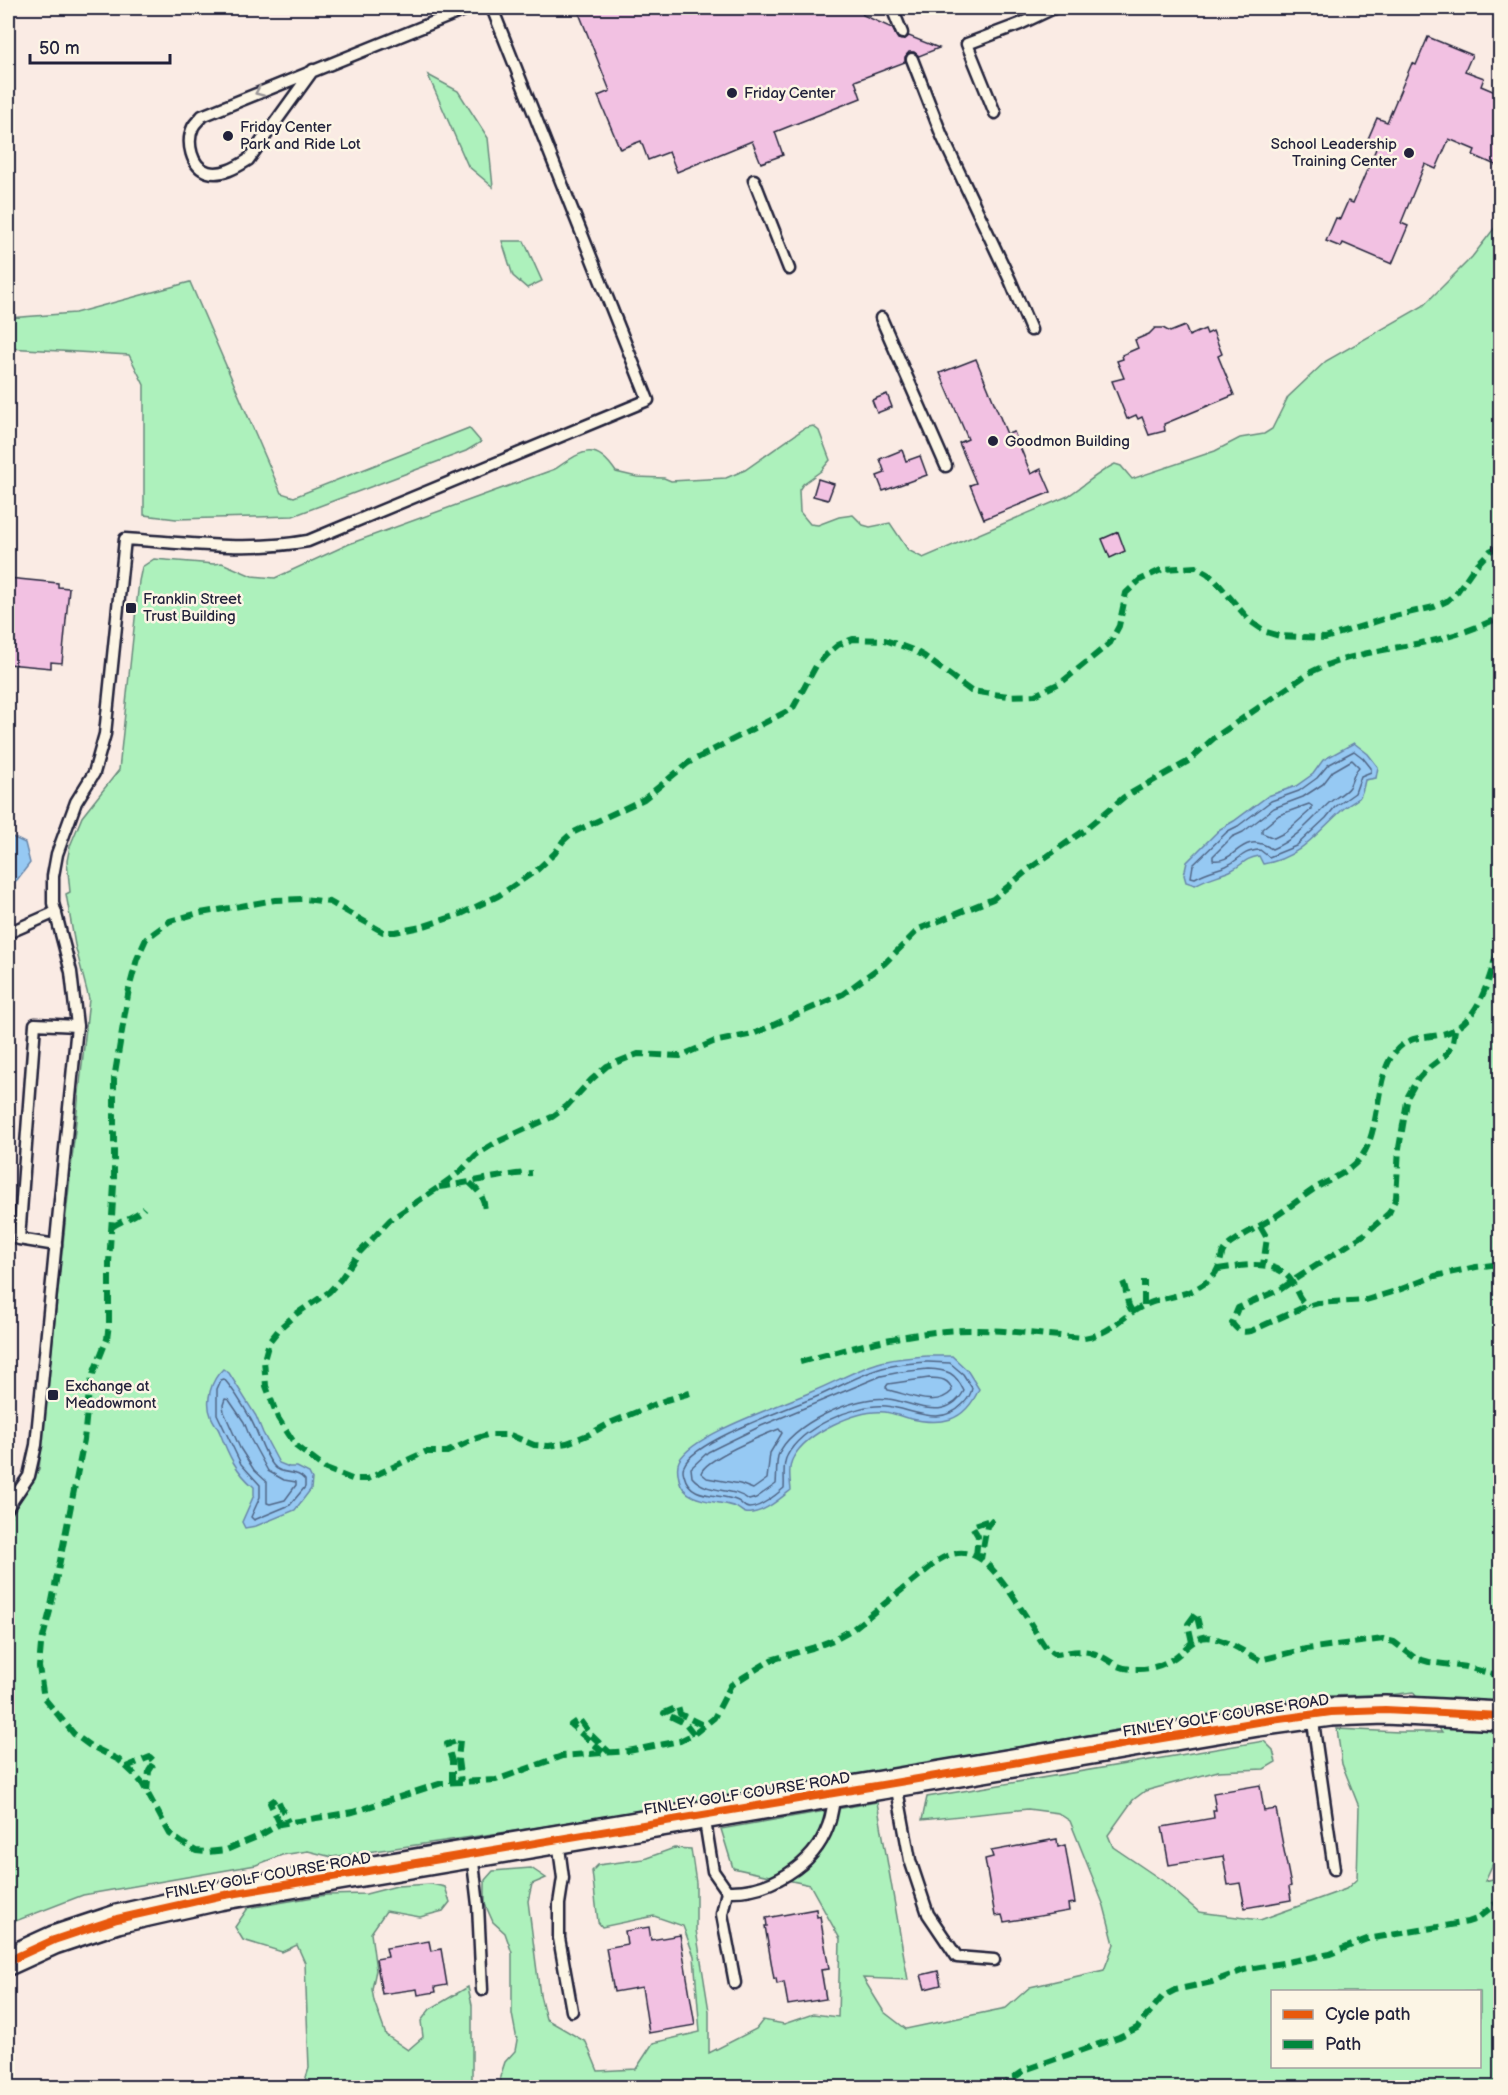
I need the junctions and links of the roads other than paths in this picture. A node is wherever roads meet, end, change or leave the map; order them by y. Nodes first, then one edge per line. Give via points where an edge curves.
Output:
1 (469, 8) edge
2 (492, 8) edge
3 (892, 8) edge
4 (1054, 8) edge
5 (902, 33) dead end
6 (912, 59) dead end
7 (313, 70) junction
8 (995, 113) dead end
9 (754, 180) dead end
10 (789, 269) dead end
11 (881, 318) dead end
12 (1031, 330) dead end
13 (946, 466) dead end
14 (56, 912) junction
15 (8, 933) edge
16 (76, 1026) junction
17 (56, 1245) junction
18 (8, 1507) edge
19 (1312, 1714) junction
20 (1500, 1716) edge
21 (896, 1784) junction
22 (835, 1794) junction
23 (704, 1815) junction
24 (558, 1840) junction
25 (472, 1854) junction
26 (1334, 1869) dead end
27 (728, 1891) junction
28 (994, 1960) dead end
29 (8, 1961) edge
30 (735, 1983) dead end
31 (482, 1990) dead end
32 (572, 2011) dead end

1 - 7 lane
2 - 14 lane via 648,400 308,541 241,547 125,539 105,734 94,773 76,802 57,854 53,876
3 - 5 lane
4 - 8 lane via 967,45
6 - 12 lane via 942,136
7 -> 7 lane via 202,116 193,127 189,145 196,162 207,172 220,172 248,160
9 - 10 lane
11 - 13 lane
14 - 15 lane
14 - 16 lane via 70,972
16 - 17 lane
16 - 17 lane via 34,1024 19,1239
17 - 18 lane via 36,1445 29,1476
19 - 20 street, FINLEY GOLF COURSE ROAD via 1385,1710
19 - 21 street, FINLEY GOLF COURSE ROAD
19 - 26 lane
21 - 22 street, FINLEY GOLF COURSE ROAD
21 - 28 lane via 910,1860 928,1914 957,1957
22 - 23 street, FINLEY GOLF COURSE ROAD
22 - 27 lane via 828,1826 802,1864 773,1882 743,1892
23 - 24 street, FINLEY GOLF COURSE ROAD
23 - 27 lane via 713,1871
24 - 25 street, FINLEY GOLF COURSE ROAD
24 - 32 lane via 563,1878 559,1938
25 - 29 street, FINLEY GOLF COURSE ROAD via 162,1908 54,1940
25 - 31 lane
27 - 30 lane via 722,1914

